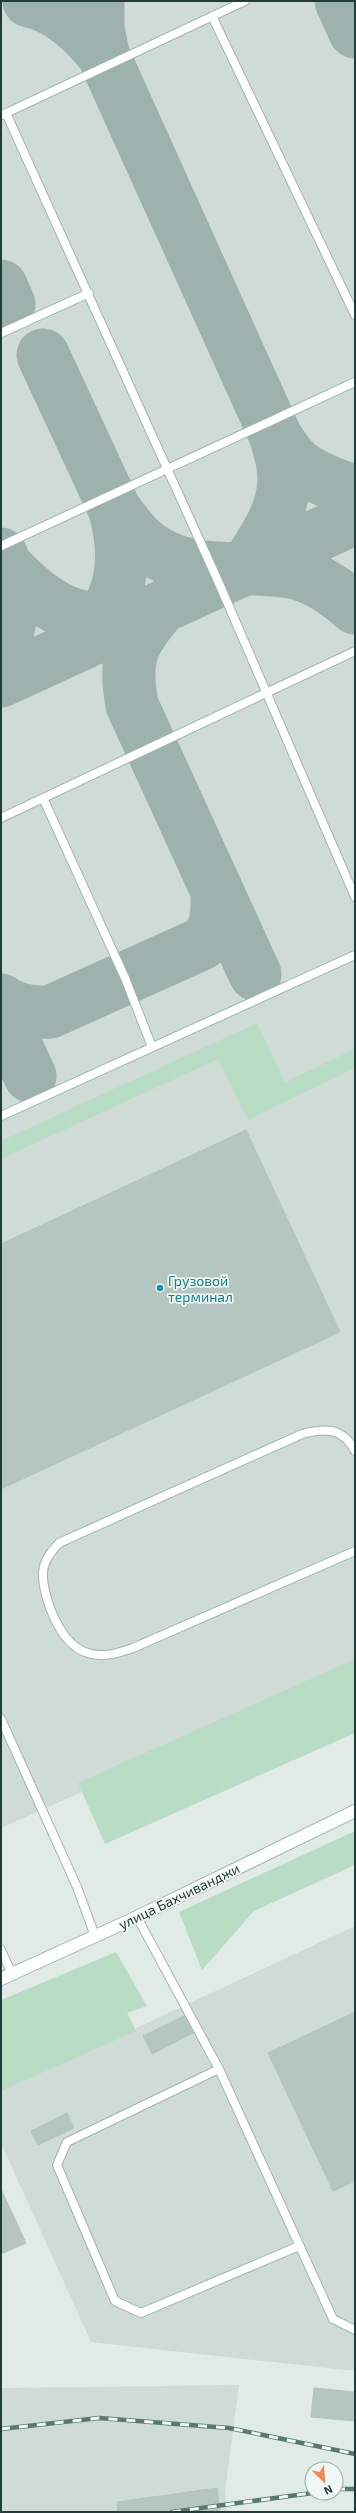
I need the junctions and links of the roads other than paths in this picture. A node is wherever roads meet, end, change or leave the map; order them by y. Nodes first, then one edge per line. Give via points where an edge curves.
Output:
1 (245, 1) edge
2 (212, 16) junction
3 (3, 114) edge
4 (89, 293) junction
5 (355, 315) edge
6 (1, 333) edge
7 (355, 382) edge
8 (168, 469) junction
9 (1, 546) edge
10 (355, 651) edge
11 (268, 693) junction
12 (43, 798) junction
13 (1, 818) edge
14 (355, 897) edge
15 (355, 955) edge
16 (152, 1047) junction
17 (1, 1116) edge
18 (355, 1451) edge
19 (355, 1551) edge
20 (1, 1719) edge
21 (355, 1811) edge
22 (137, 1917) junction
23 (95, 1936) junction
24 (1, 1950) edge
25 (6, 1977) edge
26 (219, 2069) junction
27 (299, 2246) junction
28 (355, 2330) edge

1 - 2 lane
2 - 3 lane
2 - 5 lane
3 - 4 lane
4 - 6 lane
4 - 8 lane
7 - 8 lane
8 - 9 lane
8 - 11 lane
10 - 11 lane
11 - 12 lane
11 - 14 lane
12 - 13 lane
12 - 16 lane via 124,978
15 - 16 lane
16 - 17 lane
18 - 19 lane via 342,1434 331,1429 302,1434 59,1544 48,1555 43,1571 44,1596 64,1636 76,1648 108,1656 133,1648
20 - 23 lane via 77,1887
21 - 22 street, улица Бахчиванджи
22 - 23 street, улица Бахчиванджи
22 - 26 lane
23 - 25 street, улица Бахчиванджи
24 - 25 lane
26 - 27 lane
26 - 27 lane via 67,2142 57,2165 115,2301 141,2313
27 - 28 lane via 333,2319

